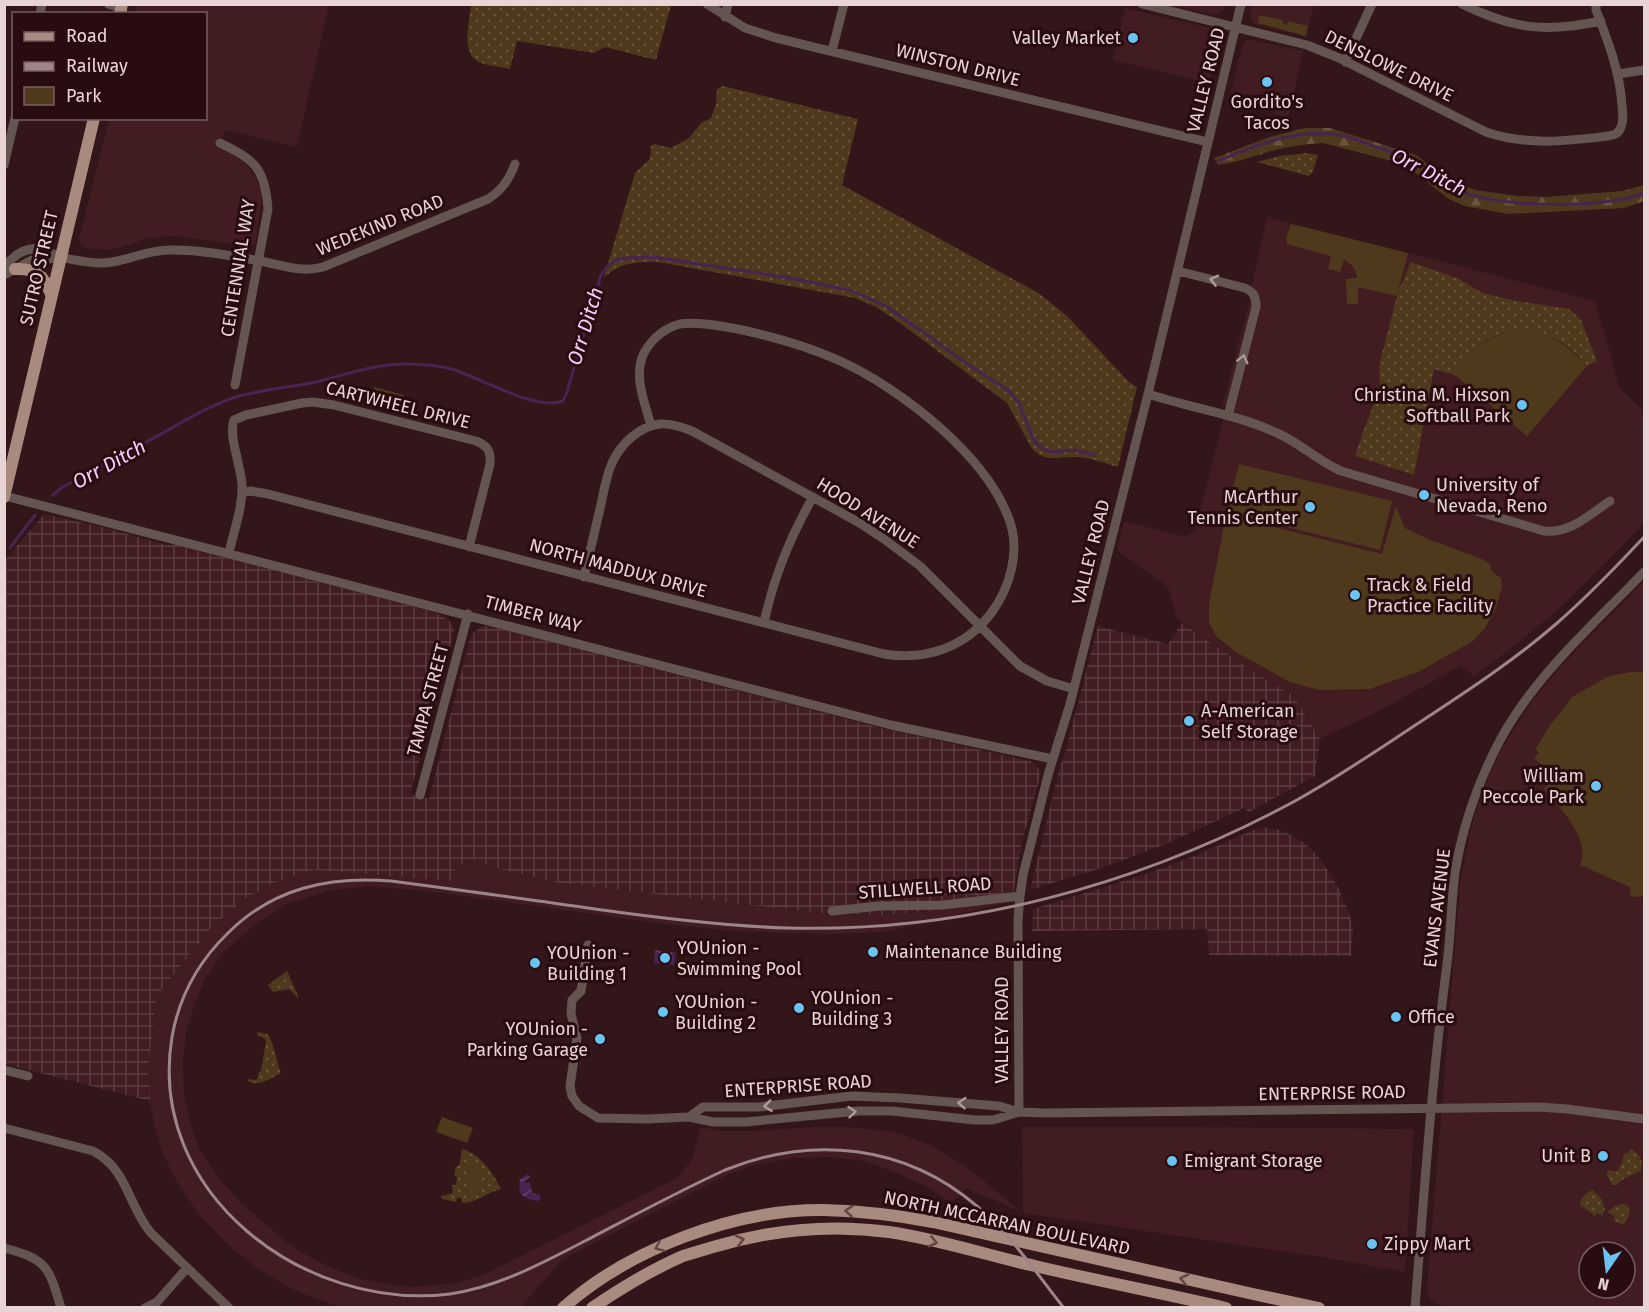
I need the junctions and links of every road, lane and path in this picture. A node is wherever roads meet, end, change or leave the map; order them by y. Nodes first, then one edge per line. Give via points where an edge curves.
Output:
1 (707, 4) edge
2 (728, 4) edge
3 (844, 4) edge
4 (1142, 4) edge
5 (1241, 4) edge
6 (1372, 4) edge
7 (1462, 4) edge
8 (1596, 4) edge
9 (1479, 8) edge
10 (725, 16) junction
11 (1601, 21) junction
12 (1235, 27) junction
13 (832, 51) junction
14 (1345, 62) junction
15 (1644, 70) edge
16 (1618, 74) junction
17 (15, 120) edge
18 (94, 120) edge
19 (1208, 142) junction
20 (220, 143) dead end
21 (515, 164) dead end
22 (4, 165) edge
23 (60, 256) junction
24 (259, 261) junction
25 (8, 270) edge
26 (1178, 271) junction
27 (51, 294) junction
28 (235, 386) dead end
29 (1148, 394) junction
30 (1228, 416) junction
31 (651, 426) junction
32 (242, 493) junction
33 (5, 496) edge
34 (813, 497) junction
35 (1610, 501) dead end
36 (469, 547) junction
37 (229, 553) junction
38 (1644, 572) edge
39 (584, 577) junction
40 (468, 614) junction
41 (764, 623) junction
42 (980, 626) junction
43 (1074, 689) junction
44 (1053, 759) junction
45 (420, 795) dead end
46 (1020, 896) junction
47 (832, 912) dead end
48 (588, 945) dead end
49 (4, 1070) edge
50 (28, 1076) dead end
51 (1431, 1109) junction
52 (1019, 1112) junction
53 (689, 1117) junction
54 (1644, 1119) edge
55 (4, 1128) edge
56 (4, 1248) edge
57 (187, 1268) junction
58 (158, 1305) edge
59 (61, 1308) edge
60 (145, 1308) edge
61 (229, 1308) edge
62 (562, 1308) edge
63 (592, 1308) edge
64 (1226, 1308) edge
65 (1319, 1308) edge
66 (1415, 1308) edge

1 - 10 street, WINSTON DRIVE
2 - 10 street
3 - 13 street
4 - 12 street, DENSLOWE DRIVE
5 - 12 street, VALLEY ROAD
6 - 14 street
7 - 9 street
8 - 11 street
9 - 11 street via 1498,20 1529,27 1566,27
10 - 13 street, WINSTON DRIVE via 760,33
11 - 16 street
12 - 14 street, DENSLOWE DRIVE via 1307,45
12 - 19 street, VALLEY ROAD
13 - 19 street, WINSTON DRIVE
14 - 16 street, DENSLOWE DRIVE via 1474,127 1502,138 1538,142 1615,135 1620,131 1623,114
15 - 16 street
17 - 22 street
18 - 23 main road, SUTRO STREET
19 - 26 street, VALLEY ROAD
20 - 24 street, CENTENNIAL WAY via 245,155 259,170 267,187 268,209
21 - 24 street, WEDEKIND ROAD via 504,185 488,199 323,267 302,270
23 - 24 street, WEDEKIND ROAD via 109,263 172,249
23 - 25 street, WEDEKIND ROAD via 32,260
23 - 27 main road, SUTRO STREET
24 - 28 street, CENTENNIAL WAY
25 - 27 main road via 35,271
26 - 29 street, VALLEY ROAD
30 -> 26 street via 1256,307 1254,294 1245,288
27 - 33 main road, SUTRO STREET
29 - 30 street
29 - 43 street, VALLEY ROAD
30 - 35 street via 1276,432 1341,471 1544,531 1570,528
31 - 34 street, HOOD AVENUE via 670,424 692,431
31 - 39 street via 628,441 613,460
31 - 42 street, NORTH MADDUX DRIVE via 640,384 641,361 660,333 680,324 770,336 812,349 866,374 948,435 987,479 1005,508 1013,538 1011,569 1002,596
32 - 36 street, NORTH MADDUX DRIVE via 258,492
32 - 36 street, CARTWHEEL DRIVE via 232,431 234,420 302,403 323,403 481,443 490,451
32 - 37 street
33 - 37 street, TIMBER WAY
34 - 41 street via 775,580
34 - 42 street, HOOD AVENUE via 907,556
36 - 39 street, NORTH MADDUX DRIVE
37 - 40 street, TIMBER WAY
38 - 51 street, EVANS AVENUE via 1533,690 1501,739 1477,790 1456,871
39 - 41 street, NORTH MADDUX DRIVE
40 - 44 street, TIMBER WAY via 891,725
40 - 45 street, TAMPA STREET
41 - 42 street, NORTH MADDUX DRIVE via 908,657 948,648
42 - 43 street, HOOD AVENUE via 1020,666 1047,681
43 - 44 street, VALLEY ROAD
44 - 46 street, VALLEY ROAD
46 - 47 street, STILLWELL ROAD via 943,906 879,906
46 - 52 street, VALLEY ROAD
48 - 53 street, ENTERPRISE ROAD via 580,991 572,1000 577,1038 572,1096 579,1106 598,1118
49 - 50 street
51 - 52 street, ENTERPRISE ROAD
51 - 54 street, ENTERPRISE ROAD via 1549,1107
51 - 66 street, EVANS AVENUE
53 -> 52 street, ENTERPRISE ROAD via 745,1122 892,1111 993,1120
52 -> 53 street, ENTERPRISE ROAD via 999,1106 852,1096 759,1107 703,1107
55 - 57 street via 103,1156 117,1170 144,1225
56 - 59 street via 27,1254 43,1265 54,1283
57 - 58 street
57 - 61 street
58 - 60 street
65 -> 62 main road, NORTH MCCARRAN BOULEVARD via 933,1222 821,1210 755,1218 691,1234 628,1262
63 -> 64 main road, NORTH MCCARRAN BOULEVARD via 634,1280 685,1256 765,1234 826,1228 913,1237

